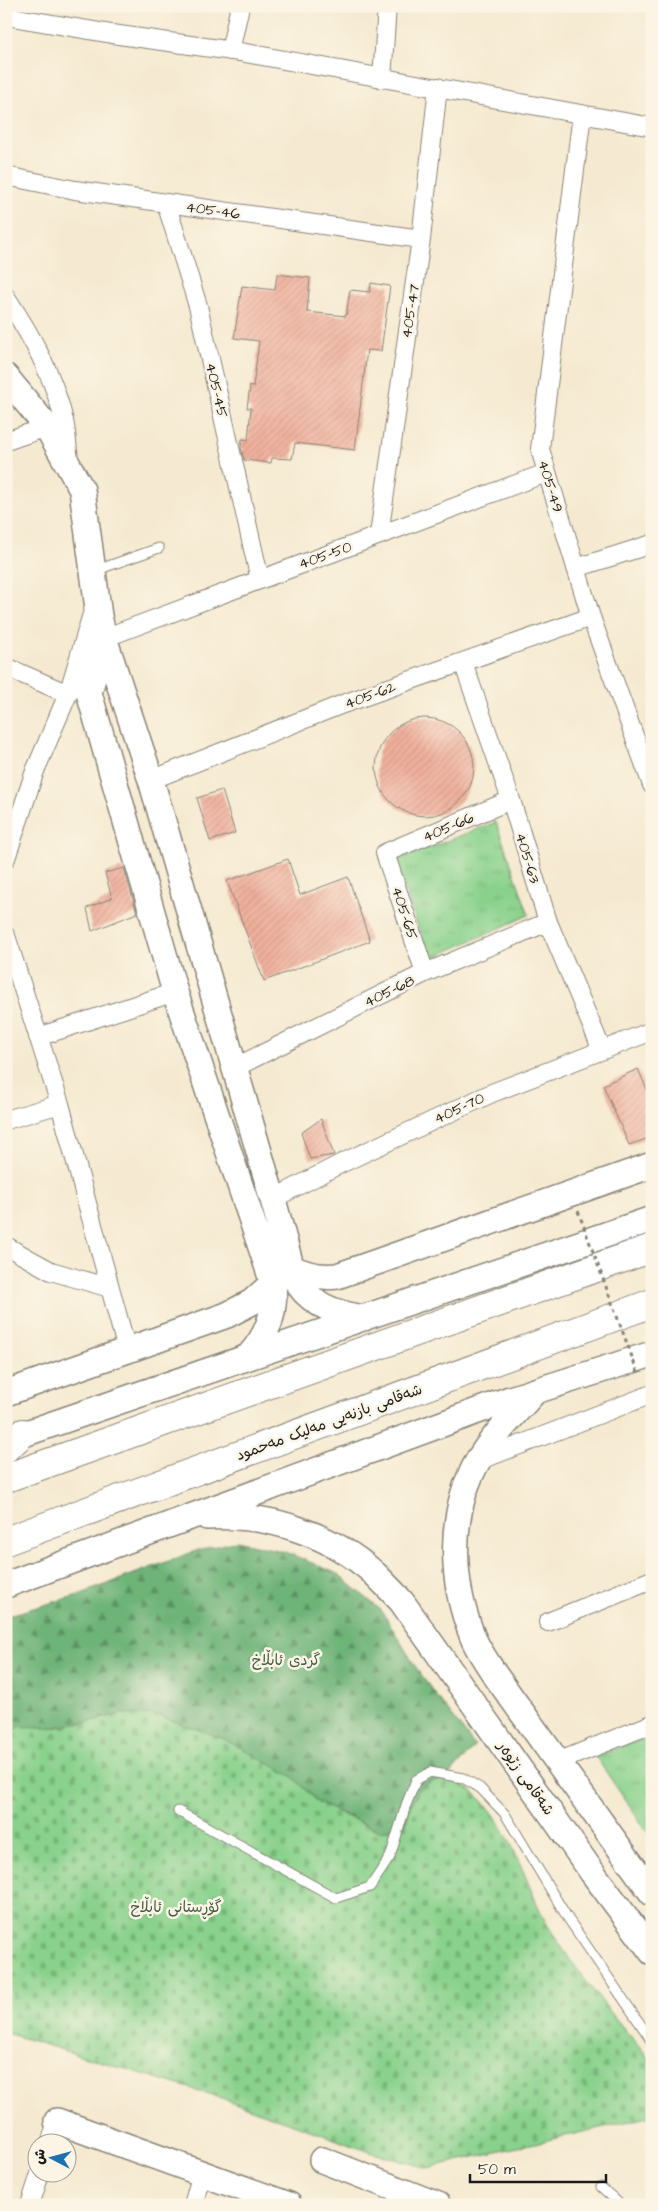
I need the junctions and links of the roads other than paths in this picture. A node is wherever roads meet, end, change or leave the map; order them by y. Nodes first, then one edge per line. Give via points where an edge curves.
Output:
1 (240, 6) edge
2 (387, 6) edge
3 (6, 16) edge
4 (230, 51) junction
5 (382, 79) junction
6 (438, 87) junction
7 (582, 114) junction
8 (652, 127) edge
9 (6, 176) edge
10 (166, 203) junction
11 (421, 239) junction
12 (6, 297) edge
13 (6, 377) edge
14 (48, 427) junction
15 (6, 441) edge
16 (69, 465) junction
17 (546, 473) junction
18 (380, 535) junction
19 (652, 544) edge
20 (159, 548) dead end
21 (576, 568) junction
22 (93, 571) junction
23 (260, 580) junction
24 (97, 597) junction
25 (591, 617) junction
26 (104, 638) junction
27 (463, 662) junction
28 (6, 667) edge
29 (68, 694) junction
30 (151, 780) junction
31 (652, 785) edge
32 (511, 800) junction
33 (386, 853) joint
34 (6, 858) edge
35 (548, 922) junction
36 (6, 936) edge
37 (425, 973) junction
38 (175, 992) junction
39 (652, 1031) edge
40 (38, 1037) junction
41 (602, 1050) junction
42 (234, 1068) junction
43 (60, 1104) junction
44 (6, 1120) edge
45 (652, 1165) edge
46 (273, 1199) junction
47 (652, 1219) edge
48 (6, 1246) edge
49 (652, 1248) edge
50 (282, 1275) junction
51 (110, 1288) junction
52 (652, 1303) edge
53 (364, 1318) junction
54 (127, 1350) junction
55 (652, 1354) edge
56 (248, 1357) junction
57 (535, 1391) junction
58 (6, 1393) edge
59 (652, 1394) edge
60 (12, 1440) edge
61 (478, 1461) junction
62 (6, 1478) edge
63 (187, 1518) junction
64 (6, 1541) edge
65 (652, 1580) edge
66 (6, 1585) edge
67 (548, 1622) dead end
68 (652, 1724) edge
69 (556, 1762) junction
70 (178, 1812) dead end
71 (592, 1872) junction
72 (637, 1872) junction
73 (652, 1893) edge
74 (652, 1952) edge
75 (652, 2041) edge
76 (53, 2132) edge
77 (322, 2160) dead end
78 (202, 2173) junction
79 (37, 2184) edge
80 (601, 2187) dead end
81 (30, 2205) edge
82 (193, 2205) edge
83 (288, 2205) edge
84 (438, 2205) edge
85 (621, 2205) edge

1 - 4 street
2 - 5 street
3 - 4 street
4 - 5 street
5 - 6 street
6 - 7 street
6 - 11 street, 405-47
7 - 8 street
7 - 17 street, 405-49 via 540,449
9 - 10 street, 405-46
10 - 11 street, 405-46
10 - 23 street, 405-45 via 198,306
11 - 18 street, 405-47
12 - 16 street via 31,334 54,389 65,422
13 - 14 street
14 - 15 street
14 - 16 street
16 - 22 street via 82,490
17 - 18 street, 405-50
17 - 21 street, 405-49
18 - 23 street, 405-50
19 - 21 street
20 - 22 lane
21 - 25 street, 405-49
22 - 24 street
23 - 26 street, 405-50
24 - 26 street
24 - 29 street
25 - 27 street, 405-62
25 - 31 street, 405-49
26 - 30 street
26 - 38 street via 89,693
27 - 30 street, 405-62 via 343,704
27 - 32 street, 405-63
28 - 29 street
29 - 34 street via 35,771
30 - 42 street
32 - 33 street, 405-66
32 - 35 street, 405-63
33 - 37 street, 405-65
35 - 37 street, 405-68
35 - 41 street, 405-63
36 - 40 street
37 - 42 street, 405-68
38 - 40 street
38 - 50 street
39 - 41 street, 405-70
40 - 43 street
41 - 46 street, 405-70 via 492,1093 338,1164
42 - 46 street
43 - 44 street
43 - 51 street
45 - 50 street via 337,1276
46 - 50 street
47 - 53 street
48 - 51 street via 51,1271
49 - 62 highway
50 - 53 street via 299,1286 314,1302 338,1313
50 - 54 street via 240,1309
50 - 56 street via 270,1324
51 - 54 street
52 - 64 highway, شەقامی بازنەیی مەلیک مەحمود
53 - 56 street
54 - 58 street
55 - 57 street
56 - 60 street
57 - 61 street
57 - 63 street
59 - 61 street
61 - 69 street via 459,1514 455,1545 462,1605 472,1637 494,1675
63 - 66 street
63 - 71 street, شەقامی زێوەر via 227,1516 267,1520 305,1532 341,1550 373,1573 402,1602
65 - 67 street
68 - 69 street
69 - 72 street
70 - 75 lane via 336,1898 370,1887 390,1857 416,1780 430,1772 463,1778 480,1788 505,1814 567,1917
71 - 72 street
71 - 74 street, شەقامی زێوەر
72 - 73 street
76 - 78 street
77 - 84 street
78 - 82 street
78 - 83 street
79 - 81 street
80 - 85 lane

